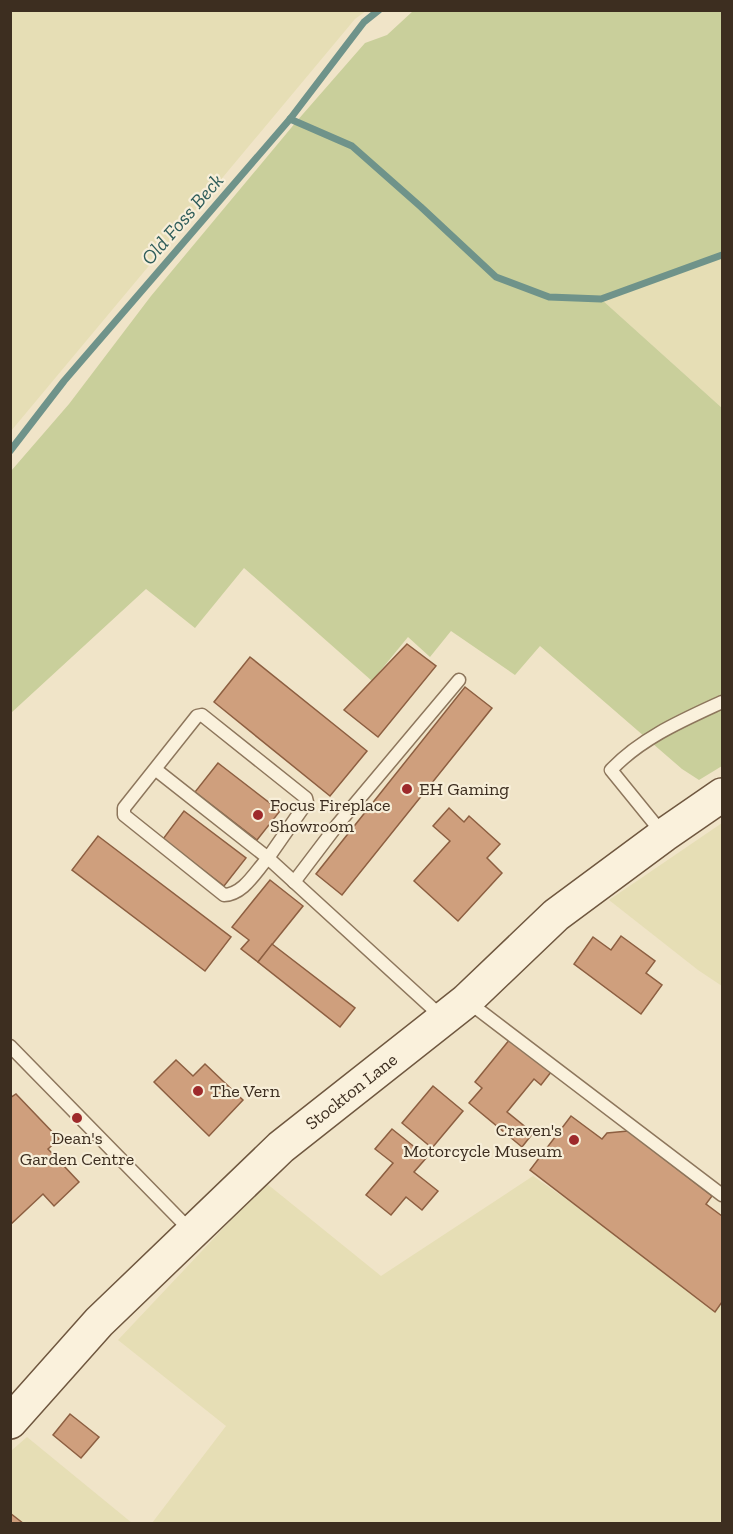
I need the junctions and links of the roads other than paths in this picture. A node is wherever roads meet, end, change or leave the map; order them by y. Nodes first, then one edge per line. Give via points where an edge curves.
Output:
1 (459, 680) dead end
2 (723, 702) edge
3 (155, 769) junction
4 (723, 795) edge
5 (664, 835) junction
6 (267, 858) junction
7 (294, 882) junction
8 (455, 1010) junction
9 (10, 1046) edge
10 (723, 1195) edge
11 (192, 1232) junction
12 (10, 1422) edge

1 - 7 lane
2 - 5 lane via 670,726 622,757 611,770
3 - 6 lane
3 - 6 lane via 124,808 124,815 224,895 240,891
3 - 6 lane via 197,716 202,715 306,798 307,802
4 - 5 street, Stockton Lane
5 - 8 street, Stockton Lane via 556,915
6 - 7 lane
7 - 8 lane
8 - 10 lane
8 - 11 street, Stockton Lane via 281,1147
9 - 11 lane
11 - 12 street, Stockton Lane via 99,1322

